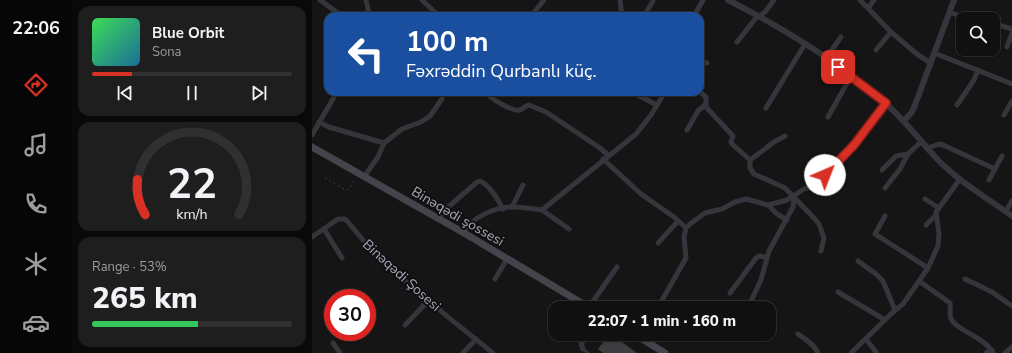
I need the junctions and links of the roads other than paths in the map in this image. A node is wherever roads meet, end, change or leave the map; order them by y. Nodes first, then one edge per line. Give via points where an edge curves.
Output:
1 (320, 0) edge
2 (366, 0) edge
3 (422, 0) edge
4 (544, 0) edge
5 (620, 0) edge
6 (703, 0) edge
7 (728, 0) edge
8 (774, 0) edge
9 (860, 0) edge
10 (874, 0) edge
11 (954, 0) edge
12 (653, 1) dead end
13 (740, 3) edge
14 (869, 7) junction
15 (337, 12) edge
16 (369, 12) edge
17 (435, 12) edge
18 (535, 12) edge
19 (622, 12) edge
20 (646, 12) edge
21 (696, 12) edge
22 (949, 12) junction
23 (956, 14) edge
24 (760, 16) junction
25 (1000, 25) edge
26 (1012, 29) edge
27 (891, 32) junction
28 (1012, 33) edge
29 (841, 37) dead end
30 (738, 42) dead end
31 (805, 44) junction
32 (1007, 47) dead end
33 (876, 50) dead end
34 (934, 53) junction
35 (826, 58) junction
36 (704, 62) edge
37 (708, 63) dead end
38 (931, 63) junction
39 (978, 70) junction
40 (851, 76) junction
41 (1012, 84) edge
42 (704, 95) edge
43 (335, 96) edge
44 (490, 96) edge
45 (640, 96) edge
46 (663, 96) edge
47 (442, 99) dead end
48 (1012, 101) edge
49 (886, 103) junction
50 (657, 105) junction
51 (705, 105) junction
52 (957, 105) dead end
53 (766, 108) dead end
54 (1004, 115) dead end
55 (828, 118) dead end
56 (904, 121) junction
57 (319, 122) junction
58 (687, 130) dead end
59 (312, 135) edge
60 (785, 136) dead end
61 (922, 140) junction
62 (384, 143) junction
63 (312, 147) edge
64 (928, 148) junction
65 (908, 154) junction
66 (608, 155) junction
67 (1002, 156) dead end
68 (603, 159) junction
69 (750, 160) junction
70 (995, 168) junction
71 (882, 170) dead end
72 (361, 176) junction
73 (960, 179) junction
74 (989, 180) dead end
75 (524, 185) dead end
76 (885, 188) dead end
77 (794, 197) junction
78 (925, 199) dead end
79 (1012, 202) edge
80 (768, 205) junction
81 (512, 207) junction
82 (939, 208) junction
83 (503, 209) junction
84 (542, 210) junction
85 (1006, 211) junction
86 (936, 215) junction
87 (885, 216) dead end
88 (1012, 216) edge
89 (438, 219) junction
90 (787, 220) junction
91 (678, 221) junction
92 (926, 225) dead end
93 (686, 228) junction
94 (324, 229) junction
95 (569, 229) dead end
96 (464, 233) junction
97 (312, 237) edge
98 (658, 243) dead end
99 (821, 251) dead end
100 (766, 257) junction
101 (342, 258) dead end
102 (507, 259) junction
103 (858, 261) dead end
104 (617, 266) dead end
105 (928, 268) junction
106 (495, 279) dead end
107 (965, 279) dead end
108 (919, 281) junction
109 (838, 292) dead end
110 (730, 293) dead end
111 (429, 300) junction
112 (577, 301) edge
113 (594, 301) edge
114 (662, 301) edge
115 (750, 301) edge
116 (1012, 306) edge
117 (895, 310) junction
118 (885, 320) junction
119 (404, 324) dead end
120 (798, 334) dead end
121 (476, 339) junction
122 (866, 339) junction
123 (583, 341) edge
124 (646, 341) edge
125 (333, 343) dead end
126 (649, 343) joint
127 (1012, 348) edge
128 (583, 349) joint
129 (876, 352) dead end
130 (993, 352) edge
131 (340, 353) edge
132 (462, 353) edge
133 (493, 353) edge
134 (588, 353) edge
135 (665, 353) edge
136 (818, 353) edge
137 (851, 353) edge
138 (986, 353) edge
139 (1005, 353) edge

1 - 15 street
2 - 16 street
3 - 17 street
4 - 18 street
5 - 19 street
6 - 21 street
7 - 13 street
8 - 24 street
9 - 14 street
10 - 14 street
11 - 22 street
12 - 20 street
13 - 24 street
14 - 27 street
22 - 23 street
22 - 34 street
24 - 30 street
24 - 31 street
25 - 26 street
27 - 33 street
27 - 38 street
28 - 32 street
29 - 35 street
31 - 35 street
31 - 53 street
34 - 38 street
34 - 39 street
35 - 40 street
36 - 37 street
38 - 56 street via 915,105
39 - 41 street
39 - 52 street
40 - 49 street
40 - 55 street
42 - 51 street via 707,99
43 - 57 street
44 - 66 street via 514,109 521,110 529,105 546,112
45 - 50 street
46 - 50 street
47 - 62 street via 430,116 402,129
48 - 54 street
49 - 56 street
49 - 77 street via 854,145 816,184
50 - 66 street via 636,134
51 - 58 street via 698,111
51 - 69 street via 732,136 733,145
56 - 61 street
57 - 59 street
57 - 62 street
60 - 69 street
61 - 64 street
61 - 65 street
62 - 72 street via 378,157
63 - 72 main road, Binəqədi şossesi
64 - 70 street via 944,145
64 - 73 street
65 - 71 street via 896,156
65 - 76 street
66 - 68 street
67 - 70 street
68 - 84 street
68 - 91 street via 641,194
69 - 77 street via 750,168 754,174 780,185
70 - 74 street
72 - 89 main road, Binəqədi şossesi
73 - 82 street
73 - 85 street
75 - 81 street
77 - 80 street
77 - 90 street
77 - 99 street via 819,224 824,238
78 - 82 street
79 - 85 street
80 - 90 street
80 - 93 street via 746,199 734,202 722,209 705,213
81 - 83 street
81 - 84 street
82 - 86 street
83 - 89 street via 484,182 480,181 446,209
83 - 96 street via 482,215 466,228
84 - 95 street
85 - 88 street
86 - 92 street
86 - 105 street via 938,246
87 - 105 street via 875,234
89 - 96 main road, Binəqədi şossesi
90 - 100 street
91 - 93 street
91 - 98 street
93 - 114 street via 686,258
94 - 97 street, Binəqədi Şosesi
94 - 101 street
94 - 111 street, Binəqədi Şosesi via 338,219 346,219 375,254
96 - 102 main road, Binəqədi şossesi
100 - 110 street via 756,258
100 - 115 street via 761,280
102 - 106 street
102 - 112 main road, Binəqədi şossesi
103 - 117 street via 883,281
104 - 113 street
105 - 108 street
107 - 116 street via 992,292
108 - 117 street via 903,304
108 - 130 street via 950,303 950,317 954,323
109 - 118 street
111 - 119 street
111 - 121 street, Binəqədi Şosesi
117 - 118 street
118 - 122 street
120 - 136 street
121 - 132 street
121 - 133 street, Binəqədi Şosesi
122 - 129 street
122 - 137 street
123 - 128 street via 581,344
124 - 126 main road
125 - 131 street
126 - 135 main road
127 - 139 street
128 - 134 lane
130 - 138 street

